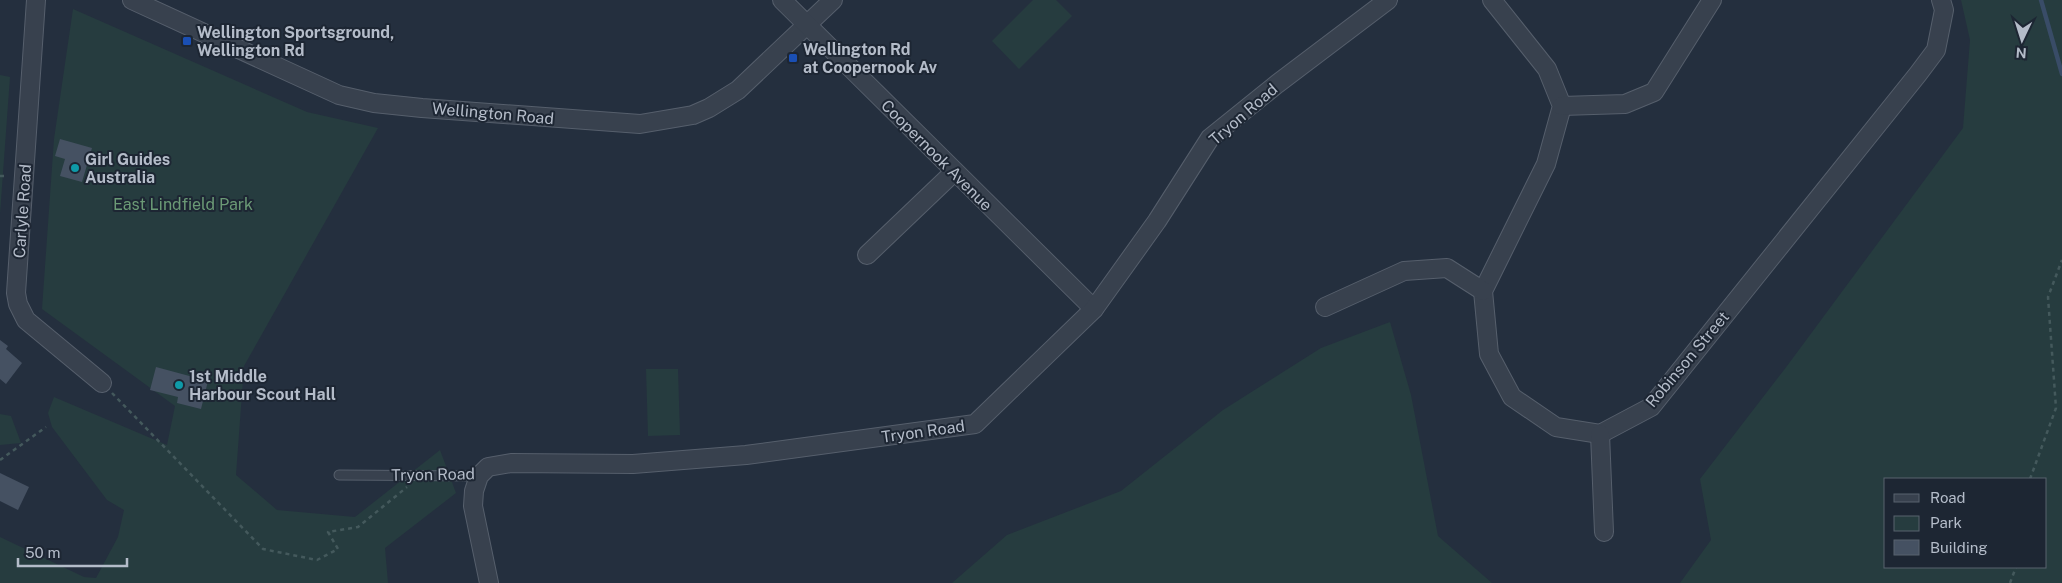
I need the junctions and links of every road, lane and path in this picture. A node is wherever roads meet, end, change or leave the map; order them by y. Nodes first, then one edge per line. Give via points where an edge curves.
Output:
1 (36, 0) edge
2 (132, 0) edge
3 (782, 0) edge
4 (833, 0) edge
5 (1388, 0) edge
6 (1492, 0) edge
7 (1712, 0) edge
8 (1942, 0) edge
9 (807, 26) junction
10 (1562, 106) junction
11 (954, 172) junction
12 (867, 255) dead end
13 (2062, 260) edge
14 (1483, 291) junction
15 (1325, 307) dead end
16 (1094, 309) junction
17 (102, 383) joint
18 (46, 427) dead end
19 (1600, 434) junction
20 (0, 460) edge
21 (339, 475) dead end
22 (420, 475) junction
23 (479, 476) junction
24 (2030, 478) edge
25 (1604, 532) dead end
26 (2016, 568) edge
27 (489, 583) edge
28 (2010, 583) edge

1 - 17 street, Carlyle Road via 16,293 26,320
2 - 9 street, Wellington Road via 356,100 432,109 640,124 693,115 724,100
3 - 9 street, Coopernook Avenue
4 - 9 street, Wellington Road
5 - 16 street, Tryon Road via 1210,138 1157,221
6 - 10 street via 1548,69
7 - 10 street via 1654,92 1625,104
8 - 19 street, Robinson Street via 1944,10 1936,50 1918,74 1651,407
9 - 11 street, Coopernook Avenue
10 - 14 street via 1546,164
11 - 12 street
11 - 16 street, Coopernook Avenue
13 - 24 path via 2048,297 2056,408
14 - 15 street via 1447,268 1404,271
14 - 19 street via 1489,354 1512,397 1556,427
16 - 23 street, Tryon Road via 975,424 746,455 632,464 510,463 488,467
17 - 22 path via 264,549 317,560 338,549 328,532 358,527
18 - 20 path
19 - 25 street
21 - 22 lane, Tryon Road
22 - 23 lane, Tryon Road
23 - 27 street via 473,506
26 - 28 path

